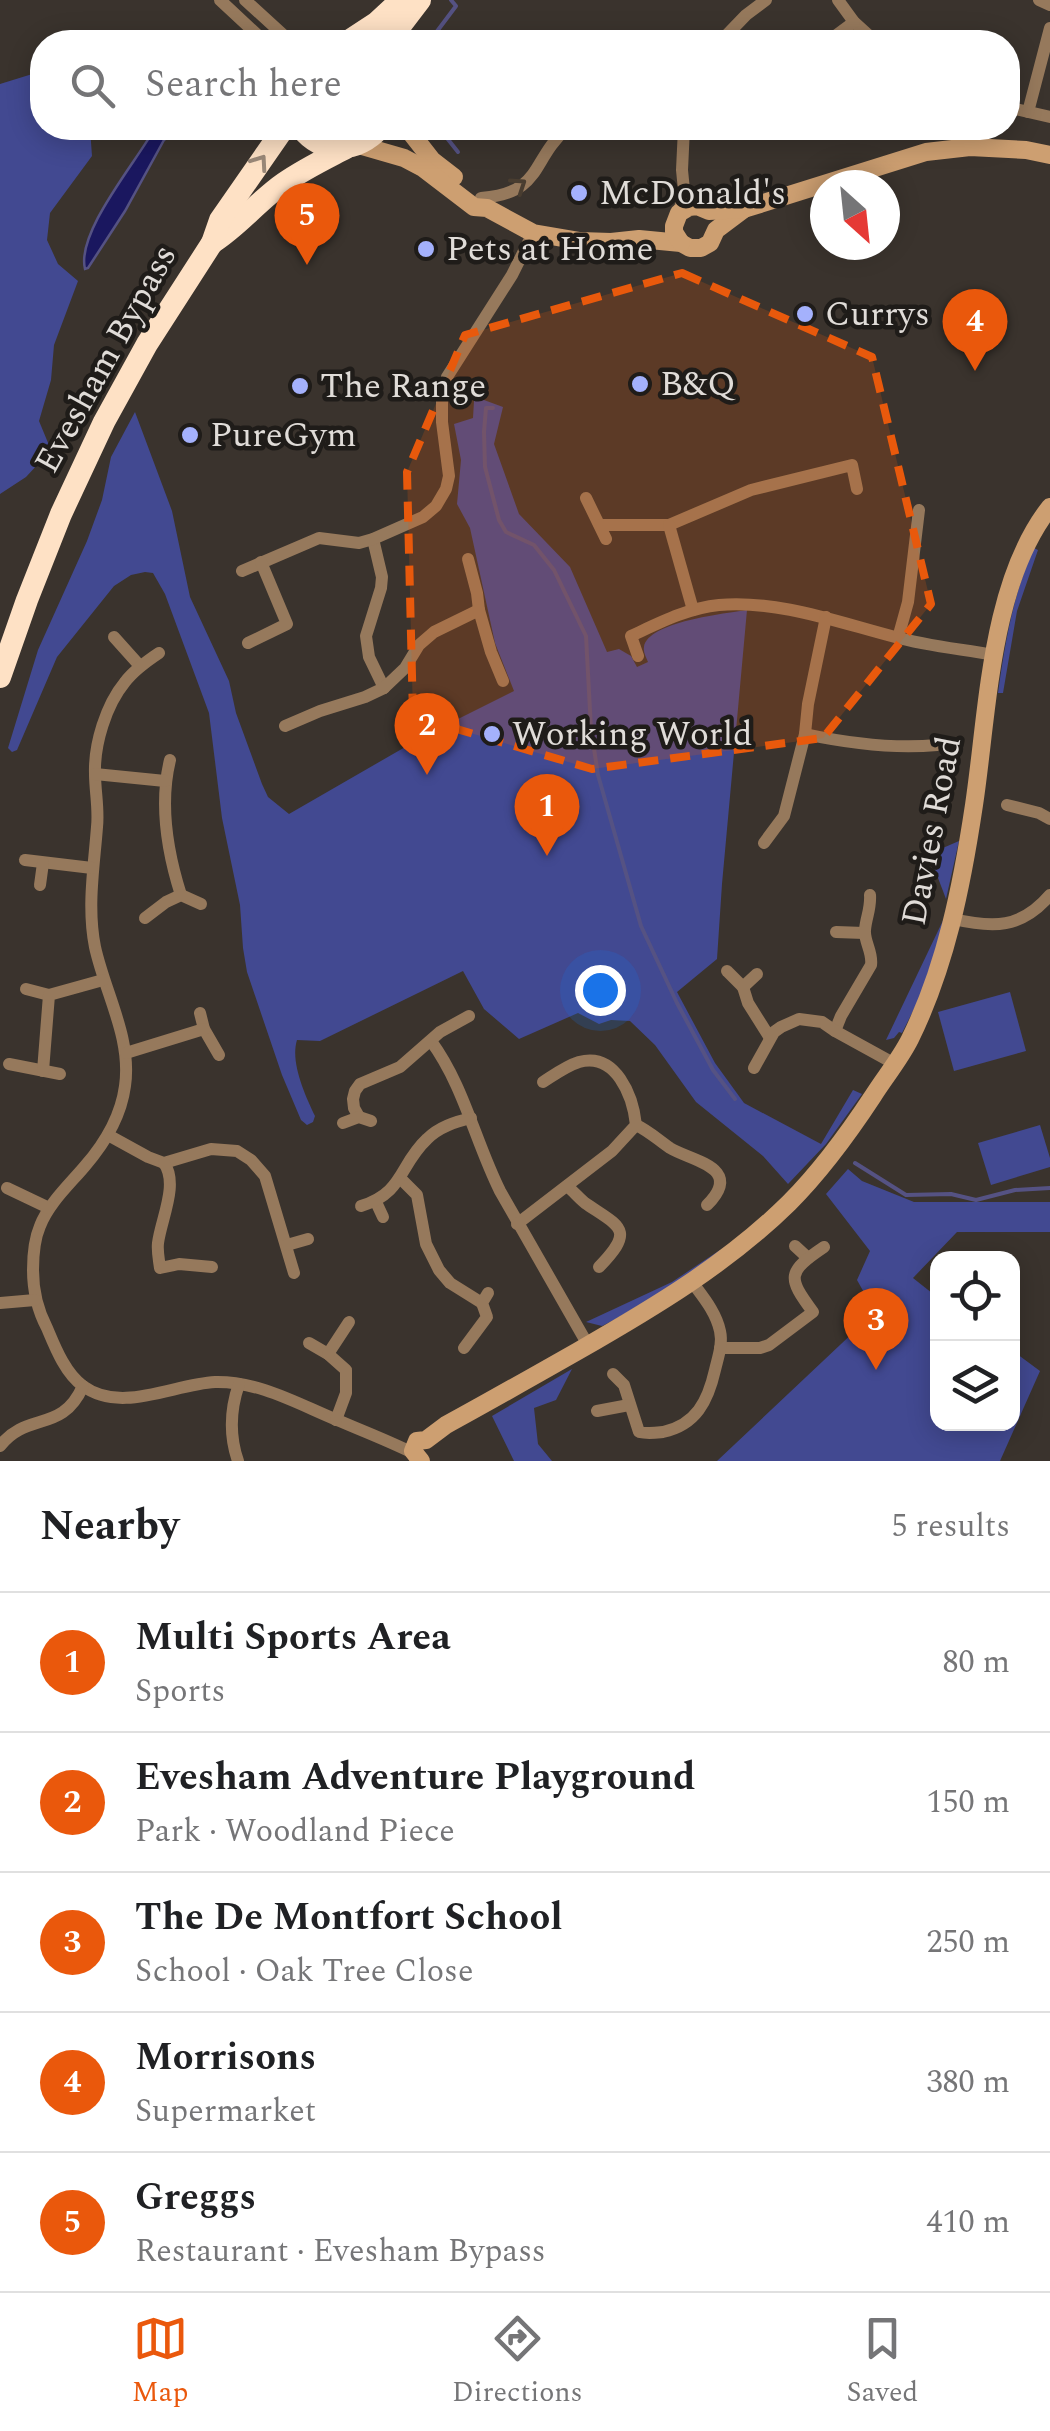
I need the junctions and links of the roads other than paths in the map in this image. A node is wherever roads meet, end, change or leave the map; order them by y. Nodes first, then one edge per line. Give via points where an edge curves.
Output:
1 (220, 0) edge
2 (245, 0) edge
3 (402, 0) edge
4 (420, 0) edge
5 (766, 0) edge
6 (838, 0) edge
7 (1040, 0) edge
8 (1050, 5) edge
9 (854, 22) junction
10 (1050, 28) edge
11 (252, 30) edge
12 (279, 30) edge
13 (364, 30) edge
14 (397, 30) edge
15 (732, 30) edge
16 (844, 30) edge
17 (863, 30) edge
18 (1020, 110) edge
19 (1028, 112) junction
20 (1050, 117) edge
21 (276, 140) edge
22 (315, 140) edge
23 (367, 140) edge
24 (416, 140) edge
25 (557, 140) edge
26 (683, 140) edge
27 (352, 146) junction
28 (1050, 155) edge
29 (484, 203) junction
30 (744, 209) junction
31 (688, 220) junction
32 (716, 230) junction
33 (533, 233) junction
34 (212, 243) junction
35 (857, 489) dead end
36 (586, 498) dead end
37 (1050, 508) edge
38 (919, 510) dead end
39 (600, 525) junction
40 (670, 526) junction
41 (373, 539) junction
42 (606, 540) dead end
43 (468, 559) dead end
44 (261, 562) junction
45 (242, 571) dead end
46 (479, 610) junction
47 (693, 610) junction
48 (826, 617) junction
49 (114, 637) dead end
50 (898, 638) junction
51 (248, 644) dead end
52 (159, 653) dead end
53 (994, 655) junction
54 (638, 656) dead end
55 (140, 666) junction
56 (0, 677) edge
57 (502, 681) dead end
58 (384, 688) junction
59 (284, 726) dead end
60 (805, 734) junction
61 (937, 745) dead end
62 (170, 760) dead end
63 (94, 774) junction
64 (165, 780) junction
65 (1007, 805) dead end
66 (1050, 819) edge
67 (764, 843) dead end
68 (25, 860) dead end
69 (43, 863) junction
70 (92, 868) junction
71 (40, 884) dead end
72 (181, 894) junction
73 (870, 895) dead end
74 (1050, 896) edge
75 (200, 904) dead end
76 (146, 918) dead end
77 (953, 919) junction
78 (836, 932) dead end
79 (864, 933) junction
80 (727, 971) dead end
81 (757, 974) dead end
82 (103, 980) junction
83 (743, 987) junction
84 (26, 988) dead end
85 (49, 995) junction
86 (200, 1013) dead end
87 (469, 1016) dead end
88 (204, 1028) junction
89 (835, 1031) junction
90 (770, 1038) junction
91 (431, 1041) junction
92 (126, 1053) junction
93 (218, 1055) dead end
94 (9, 1064) dead end
95 (895, 1064) junction
96 (754, 1068) dead end
97 (43, 1072) junction
98 (60, 1074) dead end
99 (543, 1082) dead end
100 (471, 1118) junction
101 (344, 1124) dead end
102 (636, 1125) junction
103 (108, 1135) junction
104 (164, 1163) junction
105 (400, 1178) junction
106 (568, 1186) junction
107 (7, 1188) dead end
108 (376, 1202) junction
109 (707, 1205) dead end
110 (361, 1206) dead end
111 (49, 1208) junction
112 (383, 1217) dead end
113 (517, 1224) junction
114 (308, 1239) dead end
115 (287, 1246) junction
116 (795, 1246) dead end
117 (824, 1246) dead end
118 (808, 1258) junction
119 (212, 1267) dead end
120 (599, 1268) dead end
121 (294, 1272) dead end
122 (692, 1282) junction
123 (35, 1300) junction
124 (0, 1303) edge
125 (349, 1322) dead end
126 (309, 1343) dead end
127 (588, 1345) junction
128 (464, 1348) dead end
129 (720, 1348) junction
130 (328, 1354) junction
131 (613, 1374) dead end
132 (239, 1384) junction
133 (82, 1386) junction
134 (629, 1405) junction
135 (597, 1411) dead end
136 (336, 1420) junction
137 (0, 1446) edge
138 (424, 1453) edge
139 (238, 1461) edge

1 - 11 street
2 - 12 street
3 - 13 highway
4 - 14 highway
5 - 15 street
6 - 9 street
7 - 8 street
9 - 16 street
9 - 17 street
10 - 19 street
18 - 19 street
19 - 20 street
34 -> 21 highway, Evesham Bypass via 220,220
22 - 27 highway
23 - 27 highway, Evesham Bypass
24 - 29 street
29 -> 25 street via 520,188
26 - 31 street
27 - 29 street via 404,158 474,206
27 - 34 highway, Evesham Bypass via 283,184
28 - 30 street via 970,147 926,152
29 - 33 street
30 - 31 street
30 - 32 street
31 - 32 street via 716,222
31 - 32 street via 690,248 702,248
31 - 33 street via 611,242
33 - 41 street via 447,377 446,489 422,517
34 - 56 highway, Evesham Bypass via 92,446
35 - 40 street via 852,466 751,490
36 - 39 street
37 - 53 street, Davies Road via 1018,563
38 - 50 street
39 - 40 street
39 - 42 street
40 - 47 street
41 - 44 street via 319,538
41 - 58 street via 382,577 366,636
43 - 46 street
44 - 45 street
44 - 51 street via 288,624
46 - 57 street
46 - 58 street via 434,632
47 - 48 street via 754,604
47 - 54 street via 631,636
48 - 50 street
48 - 60 street
49 - 55 street
50 - 53 street
52 - 55 street
53 - 77 street, Davies Road
55 - 63 street via 116,695
58 - 59 street
60 - 61 street
60 - 67 street via 784,816
62 - 64 street
63 - 64 street
63 - 70 street
64 - 72 street via 167,843
65 - 66 street
68 - 69 street
69 - 70 street
69 - 71 street
70 - 82 street via 94,940
72 - 75 street
72 - 76 street
73 - 79 street
74 - 77 street via 1007,923
77 - 95 street, Davies Road via 926,1000
78 - 79 street
79 - 89 street via 871,965
80 - 83 street
81 - 83 street
82 - 85 street
82 - 92 street
83 - 90 street
84 - 85 street
85 - 97 street
86 - 88 street
87 - 91 street
88 - 92 street
88 - 93 street
89 - 90 street via 799,1020
89 - 95 street
90 - 96 street
91 - 100 street
91 - 101 street via 400,1067 360,1084 354,1108 365,1119
92 - 103 street via 125,1086
94 - 97 street
95 - 122 street, Davies Road via 814,1176
97 - 98 street
99 - 102 street via 581,1062 602,1064 626,1086
100 - 105 street via 428,1137
100 - 113 street
102 - 106 street
102 - 109 street via 713,1168 719,1183
103 - 104 street
103 - 111 street
104 - 115 street via 211,1150 237,1151 252,1160 265,1176
104 - 119 street via 170,1172 160,1268
105 - 108 street
105 - 128 street via 417,1195 426,1244 439,1270 450,1283 485,1298 487,1317
106 - 113 street
106 - 120 street via 619,1227 619,1241
107 - 111 street
108 - 110 street
108 - 112 street
111 - 123 street via 36,1240
113 - 127 street
114 - 115 street
115 - 121 street
116 - 118 street
117 - 118 street
118 - 129 street via 794,1282 814,1312 769,1345
122 - 127 street, Davies Road
122 - 129 street via 715,1316
123 - 124 street
123 - 133 street
125 - 130 street
126 - 130 street
127 - 138 street, Davies Road via 446,1425
129 - 134 street via 708,1398 682,1426 639,1432
130 - 136 street via 346,1370
131 - 134 street
132 - 133 street via 135,1396
132 - 136 street
132 - 139 street via 231,1415
133 - 137 street via 62,1414 11,1434
134 - 135 street
136 - 138 street

